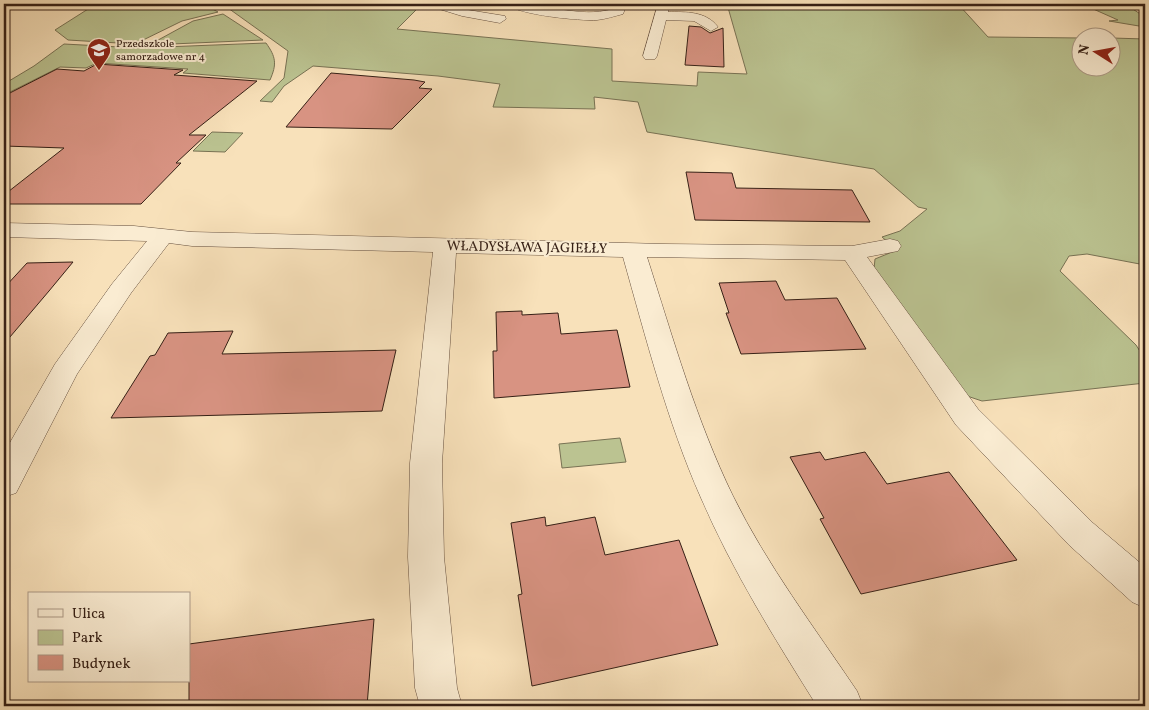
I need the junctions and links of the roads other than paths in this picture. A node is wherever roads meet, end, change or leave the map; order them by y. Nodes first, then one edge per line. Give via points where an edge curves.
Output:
1 (441, 4) edge
2 (513, 4) edge
3 (621, 4) edge
4 (683, 6) dead end
5 (663, 8) edge
6 (500, 18) dead end
7 (710, 27) dead end
8 (650, 56) dead end
9 (4, 230) edge
10 (163, 236) junction
11 (445, 246) junction
12 (890, 246) dead end
13 (633, 250) junction
14 (852, 253) junction
15 (4, 483) edge
16 (1145, 590) edge
17 (441, 706) edge
18 (842, 706) edge

1 - 6 street via 457,11
2 - 3 street via 534,11 598,16 619,11
4 - 5 street
5 - 7 street via 705,20
5 - 8 street
9 - 10 street, WŁADYSŁAWA JAGIEŁŁY
10 - 11 street, WŁADYSŁAWA JAGIEŁŁY
10 - 15 street via 121,289 65,370
11 - 13 street, WŁADYSŁAWA JAGIEŁŁY
11 - 17 street via 426,463 426,557 436,688
12 - 14 street, WŁADYSŁAWA JAGIEŁŁY
13 - 14 street, WŁADYSŁAWA JAGIEŁŁY
13 - 18 street via 688,426 718,500 768,592
14 - 16 street via 968,417 1081,534

